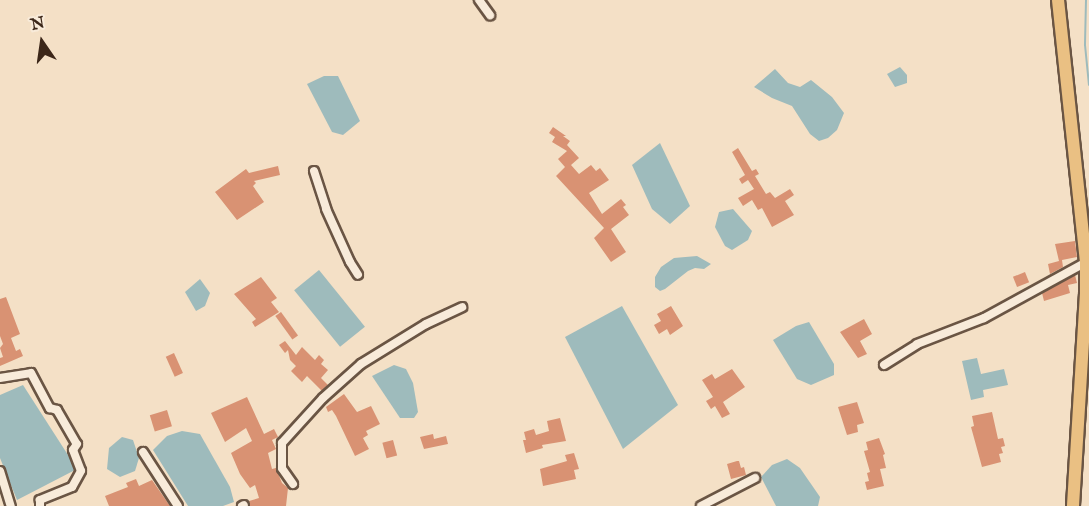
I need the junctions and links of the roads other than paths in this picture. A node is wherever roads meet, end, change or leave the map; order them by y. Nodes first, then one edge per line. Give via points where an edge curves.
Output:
1 (479, 0) edge
2 (1058, 0) edge
3 (490, 15) dead end
4 (314, 171) dead end
5 (1087, 261) edge
6 (358, 275) dead end
7 (462, 307) dead end
8 (884, 365) dead end
9 (0, 378) edge
10 (143, 452) dead end
11 (0, 471) edge
12 (755, 478) dead end
13 (294, 484) dead end
14 (11, 506) edge
15 (40, 506) edge
16 (178, 506) edge
17 (700, 506) edge
18 (1073, 506) edge

1 - 3 street
2 - 5 highway
4 - 6 street via 330,219
5 - 8 street via 984,318 917,344
5 - 18 highway
7 - 13 street via 361,364 323,398 282,443 282,468
9 - 15 street via 31,373 50,408 57,410 77,444 73,450 81,471 72,487 40,500
10 - 16 street
11 - 14 street
12 - 17 street

